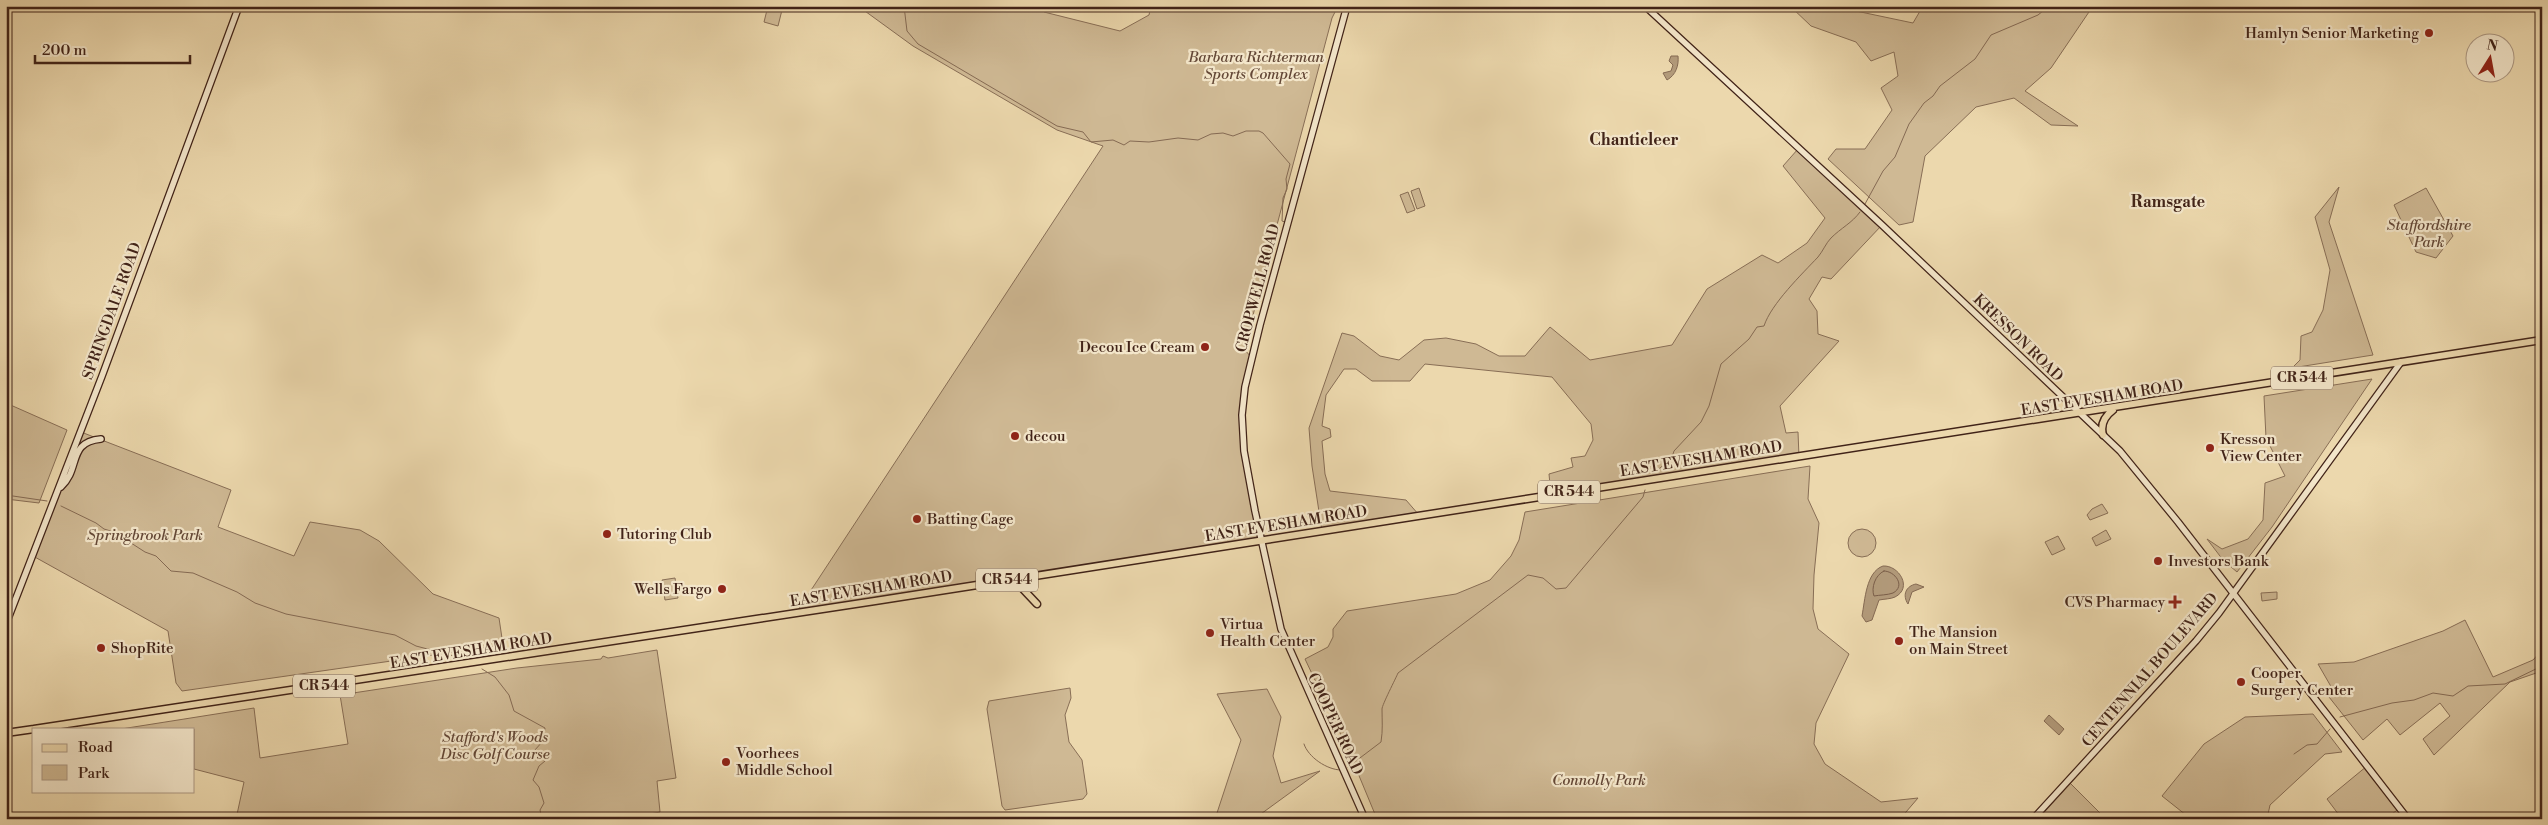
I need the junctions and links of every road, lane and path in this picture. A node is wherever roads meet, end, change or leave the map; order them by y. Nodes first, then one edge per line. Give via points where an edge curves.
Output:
1 (239, 6) edge
2 (1347, 6) edge
3 (1645, 6) edge
4 (2542, 340) edge
5 (2402, 362) junction
6 (2114, 409) junction
7 (2081, 414) junction
8 (2103, 435) junction
9 (101, 439) dead end
10 (59, 488) junction
11 (1261, 540) junction
12 (1270, 580) joint
13 (977, 585) junction
14 (2233, 593) junction
15 (1037, 604) dead end
16 (6, 624) edge
17 (41, 728) edge
18 (32, 729) edge
19 (6, 733) edge
20 (1365, 819) edge
21 (2033, 819) edge
22 (2408, 819) edge

1 - 10 street, SPRINGDALE ROAD
2 - 11 street, CROPWELL ROAD via 1245,387 1242,431
3 - 7 street, KRESSON ROAD via 1882,224
4 - 5 main road, EAST EVESHAM ROAD / CR 544
5 - 6 main road, EAST EVESHAM ROAD / CR 544
5 - 14 street, CENTENNIAL BOULEVARD
6 - 7 main road, EAST EVESHAM ROAD / CR 544
6 - 8 main road via 2105,418
7 - 8 street, KRESSON ROAD
7 - 11 main road, EAST EVESHAM ROAD / CR 544
8 - 14 street, KRESSON ROAD via 2135,467
9 - 10 street via 81,446 67,482
10 - 16 street, SPRINGDALE ROAD
11 - 12 street, CROPWELL ROAD
11 - 13 main road, EAST EVESHAM ROAD / CR 544
12 - 20 street, COOPER ROAD via 1281,629 1296,667
13 - 15 main road via 1020,587
13 - 17 main road, EAST EVESHAM ROAD / CR 544
14 - 21 street, CENTENNIAL BOULEVARD via 2196,641
14 - 22 street, KRESSON ROAD
18 - 19 main road, EAST EVESHAM ROAD / CR 544

